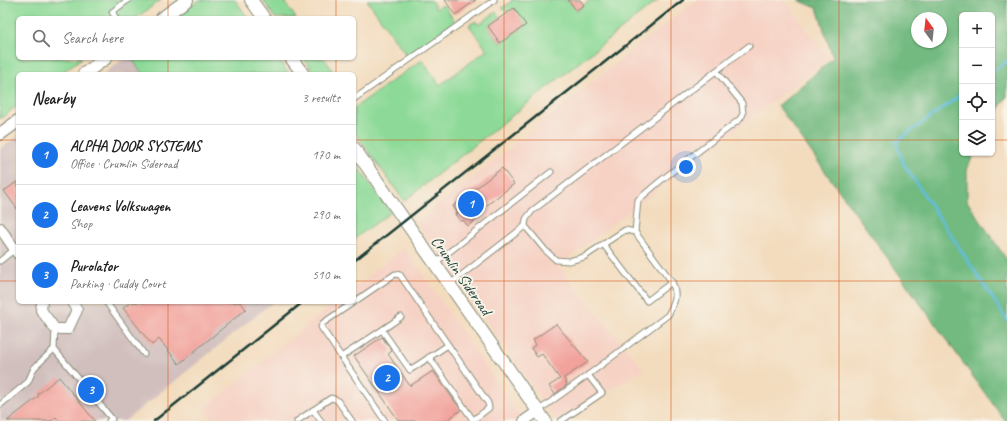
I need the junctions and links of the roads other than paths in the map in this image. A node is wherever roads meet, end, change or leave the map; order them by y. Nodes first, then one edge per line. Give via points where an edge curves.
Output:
1 (128, 0) edge
2 (187, 0) edge
3 (251, 0) edge
4 (494, 0) edge
5 (115, 16) edge
6 (165, 16) edge
7 (263, 16) edge
8 (749, 46) dead end
9 (103, 60) edge
10 (292, 60) edge
11 (716, 71) junction
12 (87, 72) edge
13 (302, 72) edge
14 (356, 99) edge
15 (16, 122) edge
16 (0, 134) edge
17 (356, 151) edge
18 (551, 172) dead end
19 (525, 226) junction
20 (0, 228) edge
21 (635, 232) junction
22 (603, 244) junction
23 (16, 252) edge
24 (0, 261) edge
25 (435, 264) junction
26 (672, 282) junction
27 (450, 285) junction
28 (356, 301) edge
29 (42, 304) edge
30 (73, 304) edge
31 (107, 304) edge
32 (351, 304) edge
33 (401, 317) dead end
34 (55, 329) junction
35 (382, 330) junction
36 (448, 345) junction
37 (54, 349) junction
38 (144, 354) dead end
39 (341, 357) junction
40 (428, 357) junction
41 (588, 375) junction
42 (0, 405) edge
43 (313, 410) junction
44 (542, 416) edge
45 (473, 420) edge
46 (108, 421) edge
47 (297, 421) edge
48 (321, 421) edge
49 (352, 421) edge
50 (385, 421) edge
51 (524, 421) edge
52 (561, 421) edge

1 - 5 lane via 112,12
2 - 6 street
3 - 7 street
4 - 14 lane
8 - 11 lane
9 - 12 street
10 - 13 street
11 - 19 lane via 532,211 526,219
11 - 21 lane via 742,103 743,114 638,200
15 - 16 street
17 - 25 street, Crumlin Sideroad
18 - 25 lane
19 - 22 lane via 556,260 569,261 584,256
19 - 27 lane
20 - 23 street
21 - 22 lane via 625,230
21 - 26 lane
22 - 26 lane via 647,301
23 - 24 lane
25 - 27 street, Crumlin Sideroad
26 - 41 lane via 676,291 674,304 668,314
27 - 44 street, Crumlin Sideroad
28 - 36 lane via 395,274 400,275
29 - 34 street via 41,310
30 - 34 street via 77,310 68,330
31 - 38 lane
32 - 39 lane via 321,327
33 - 35 lane
34 - 37 lane
35 - 39 lane
35 - 40 lane via 410,370
36 - 40 lane
36 - 45 lane via 489,406
37 - 42 lane via 34,368 28,382
37 - 46 lane via 112,419
39 - 50 lane
40 - 45 lane
41 - 44 lane
41 - 52 lane via 602,393
43 - 47 lane
43 - 48 lane
43 - 49 lane via 335,398
44 - 51 street

